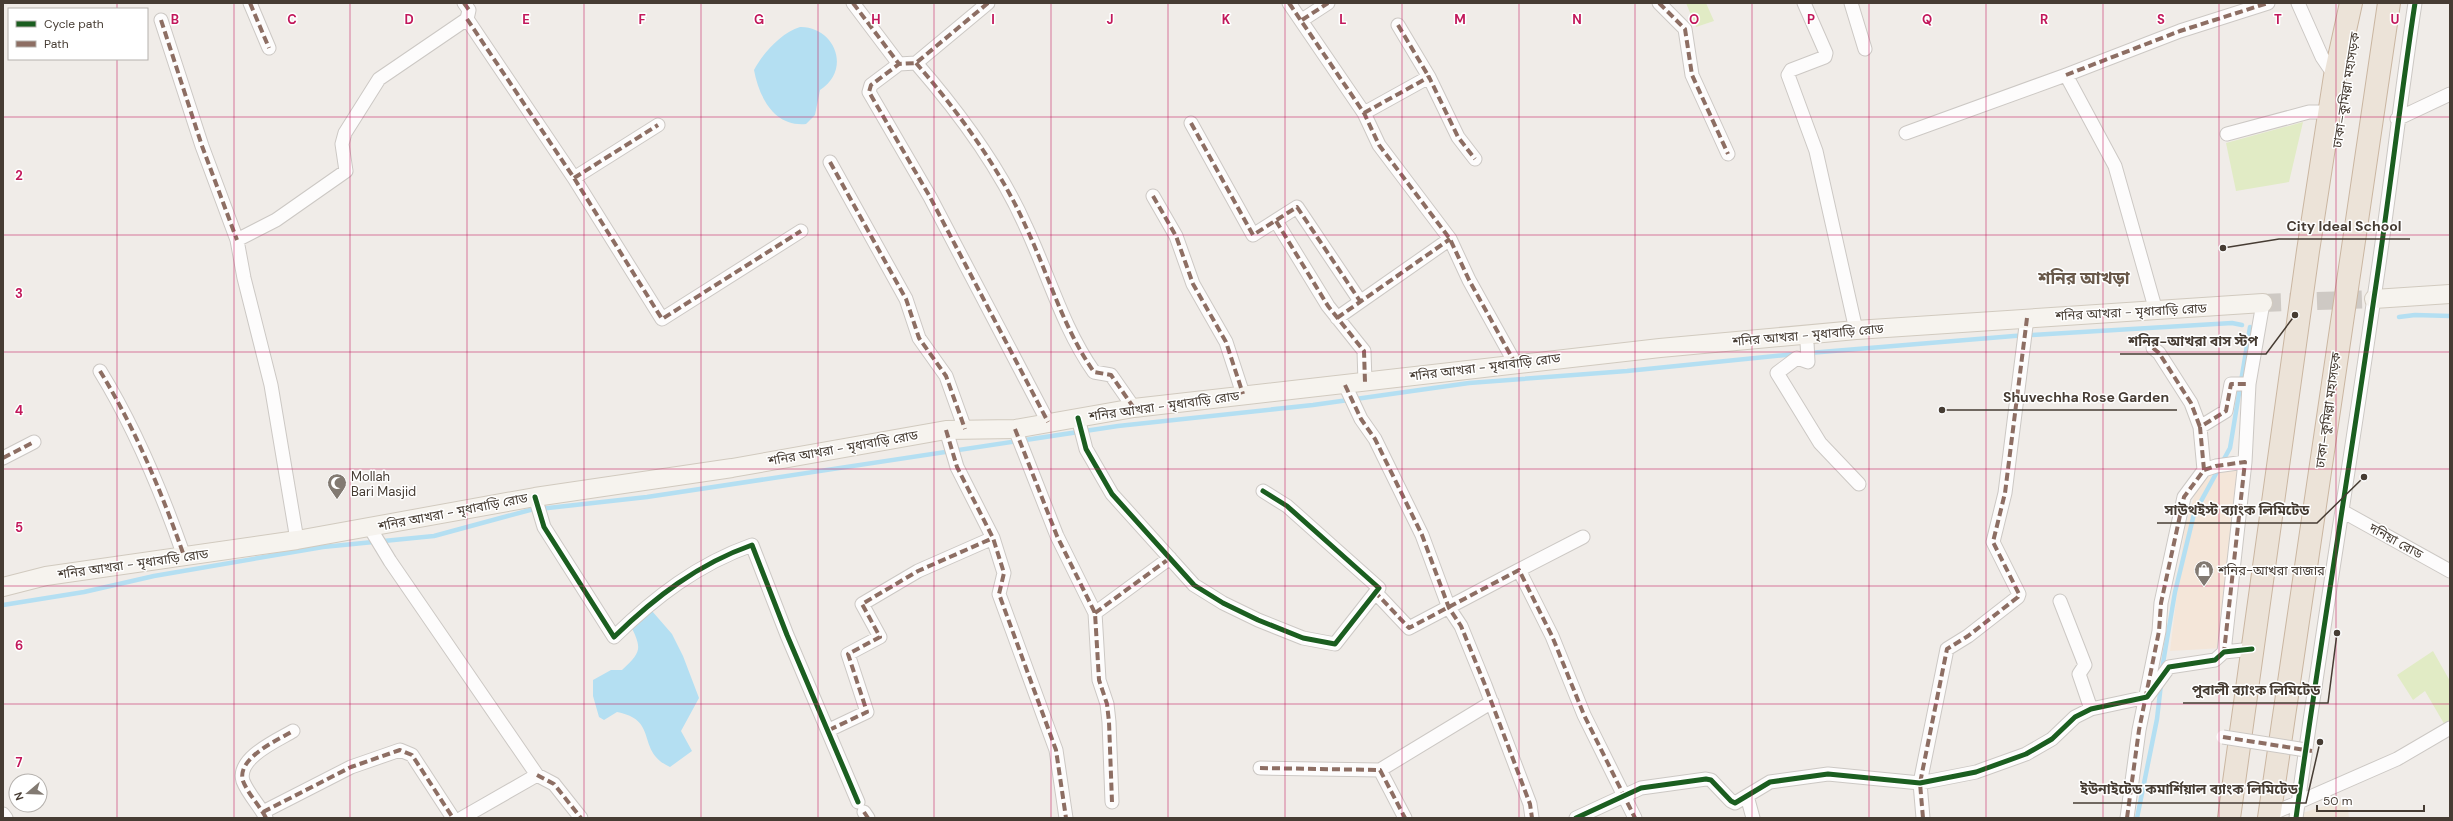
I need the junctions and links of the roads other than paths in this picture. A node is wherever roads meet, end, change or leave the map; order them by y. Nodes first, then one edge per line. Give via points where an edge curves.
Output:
1 (250, 3) edge
2 (464, 3) edge
3 (853, 3) edge
4 (988, 3) edge
5 (1288, 3) edge
6 (1328, 3) edge
7 (1659, 3) edge
8 (1804, 3) edge
9 (1851, 3) edge
10 (2268, 3) edge
11 (2298, 3) edge
12 (2351, 3) edge
13 (2359, 3) edge
14 (2389, 3) edge
15 (2415, 3) edge
16 (467, 19) junction
17 (161, 20) dead end
18 (1302, 20) junction
19 (1398, 25) dead end
20 (269, 48) dead end
21 (1865, 49) dead end
22 (916, 63) junction
23 (899, 64) junction
24 (2066, 75) junction
25 (2335, 76) junction
26 (1429, 77) junction
27 (2450, 94) edge
28 (2330, 112) junction
29 (1364, 113) junction
30 (2397, 119) junction
31 (1191, 123) dead end
32 (658, 125) dead end
33 (1906, 133) dead end
34 (2227, 134) dead end
35 (1728, 154) dead end
36 (1475, 159) dead end
37 (830, 162) dead end
38 (574, 178) junction
39 (1153, 196) dead end
40 (1276, 221) junction
41 (800, 231) dead end
42 (1450, 239) junction
43 (237, 240) junction
44 (2450, 294) edge
45 (2374, 298) junction
46 (1360, 301) junction
47 (2263, 304) joint
48 (2156, 311) junction
49 (1338, 318) junction
50 (2026, 323) junction
51 (1856, 330) junction
52 (1809, 338) junction
53 (2153, 348) dead end
54 (1515, 363) junction
55 (100, 371) dead end
56 (1365, 382) junction
57 (2249, 384) junction
58 (1346, 385) junction
59 (1243, 394) junction
60 (1134, 408) junction
61 (1078, 418) junction
62 (1048, 422) junction
63 (2200, 426) junction
64 (965, 429) junction
65 (1015, 429) junction
66 (947, 434) junction
67 (34, 442) dead end
68 (3, 458) edge
69 (2245, 462) junction
70 (2204, 470) junction
71 (1859, 484) dead end
72 (1263, 491) dead end
73 (536, 501) junction
74 (2342, 511) junction
75 (372, 531) junction
76 (1583, 537) dead end
77 (993, 538) junction
78 (298, 540) junction
79 (184, 556) junction
80 (1170, 558) junction
81 (1519, 570) junction
82 (2450, 571) edge
83 (3, 587) edge
84 (1376, 593) junction
85 (2060, 601) dead end
86 (1449, 608) junction
87 (1095, 613) junction
88 (2252, 649) junction
89 (2224, 652) junction
90 (2147, 697) junction
91 (1492, 702) junction
92 (2091, 709) junction
93 (2450, 728) edge
94 (829, 730) junction
95 (293, 731) dead end
96 (2223, 737) dead end
97 (2309, 751) junction
98 (1260, 768) dead end
99 (1380, 770) junction
100 (537, 775) junction
101 (1920, 783) junction
102 (1624, 795) junction
103 (1747, 796) junction
104 (1112, 802) dead end
105 (2298, 804) junction
106 (863, 810) edge
107 (3, 814) edge
108 (265, 815) edge
109 (2269, 817) edge
110 (6, 818) edge
111 (453, 818) edge
112 (462, 818) edge
113 (581, 818) edge
114 (1066, 818) edge
115 (1405, 818) edge
116 (1532, 818) edge
117 (1576, 818) edge
118 (1635, 818) edge
119 (1753, 818) edge
120 (1923, 818) edge
121 (2127, 818) edge
122 (2229, 818) edge
123 (2243, 818) edge
124 (2296, 818) edge

1 - 20 street
2 - 16 street via 469,10
3 - 23 street
4 - 22 street
5 - 18 street
6 - 18 street
7 - 35 street via 1685,29 1692,75
8 - 51 street via 1826,53 1825,57 1791,70 1788,75 1816,151
9 - 21 street
10 - 24 street via 2180,31
11 - 25 street via 2322,57
12 - 25 highway
13 - 123 highway, ঢাকা–কুমিল্লা মহাসড়ক via 2264,648
14 - 109 highway, ঢাকা–কুমিল্লা মহাসড়ক
15 - 30 street
16 - 38 street
16 - 43 street via 379,79 345,134 342,144 346,172 276,220
17 - 43 street via 202,146
18 - 29 street
19 - 26 street
22 - 23 street
22 - 60 street via 943,94 1005,186 1026,227 1082,355 1094,372 1111,375
23 - 62 street via 870,85 869,92 930,197
24 - 33 street
24 - 48 street via 2115,166
25 - 28 highway
26 - 29 street
26 - 36 street via 1458,137
27 - 30 street
28 - 34 street via 2309,112
28 - 88 highway
29 - 42 street via 1379,145
30 - 45 street
31 - 40 street via 1253,235
32 - 38 street
37 - 64 street via 906,299 919,338 946,376
38 - 41 street via 662,319
39 - 59 street via 1176,236 1193,284 1226,342
40 - 46 street via 1297,207
40 - 49 street
42 - 46 street
42 - 54 street via 1469,280
43 - 78 street via 271,385
44 - 45 main road
45 - 74 street
46 - 49 street
47 - 48 main road, শনির আখরা - মৃধাবাড়ি রোড
47 - 57 street
48 - 50 main road, শনির আখরা - মৃধাবাড়ি রোড
49 - 56 street via 1364,351
50 - 51 main road, শনির আখরা - মৃধাবাড়ি রোড
50 - 101 street via 2005,492 1993,542 2019,594 1968,636 1947,649
51 - 52 main road, শনির আখরা - মৃধাবাড়ি রোড
52 - 54 main road, শনির আখরা - মৃধাবাড়ি রোড
52 - 71 street via 1808,362 1797,358 1778,373 1820,443
53 - 63 street via 2159,353 2191,403
54 - 56 main road, শনির আখরা - মৃধাবাড়ি রোড
55 - 79 street via 130,426 167,506
56 - 58 main road, শনির আখরা - মৃধাবাড়ি রোড
57 - 63 street via 2231,384 2226,411
57 - 69 street
58 - 59 main road, শনির আখরা - মৃধাবাড়ি রোড
58 - 86 street via 1422,535
59 - 60 main road, শনির আখরা - মৃধাবাড়ি রোড
60 - 61 main road, শনির আখরা - মৃধাবাড়ি রোড
61 - 62 main road, শনির আখরা - মৃধাবাড়ি রোড
61 - 80 street via 1086,449 1112,494
62 - 65 main road, শনির আখরা - মৃধাবাড়ি রোড
63 - 70 street
64 - 65 main road, শনির আখরা - মৃধাবাড়ি রোড
64 - 66 main road, শনির আখরা - মৃধাবাড়ি রোড
65 - 87 street via 1057,536
66 - 73 main road, শনির আখরা - মৃধাবাড়ি রোড
66 - 77 street via 957,466
67 - 68 street
69 - 70 street
69 - 89 street
70 - 90 street via 2184,497 2178,518 2161,603 2159,631
72 - 84 street via 1287,506 1379,588
73 - 75 main road, শনির আখরা - মৃধাবাড়ি রোড
73 - 94 street via 544,527 614,637 649,604 690,574 712,561 752,545 793,649
74 - 82 street, দনিয়া রোড
74 - 97 street
75 - 78 main road, শনির আখরা - মৃধাবাড়ি রোড
75 - 100 street
76 - 81 street
77 - 94 street via 918,571 862,604 880,637 848,654 867,712
77 - 114 street via 1004,573 999,594 1056,750
78 - 79 main road, শনির আখরা - মৃধাবাড়ি রোড
79 - 83 main road, শনির আখরা - মৃধাবাড়ি রোড via 46,576
80 - 84 street via 1194,585 1223,604 1303,638 1335,644
80 - 87 street
81 - 86 street
81 - 102 street via 1552,636 1584,715
84 - 86 street via 1408,628
85 - 92 street via 2085,665 2079,674
86 - 91 street via 1461,626
87 - 104 street via 1099,680 1110,722
88 - 89 street
88 - 122 highway
89 - 90 street via 2215,660 2169,668
90 - 92 street
90 - 121 street via 2139,730
91 - 99 street
91 - 116 street via 1530,804
92 - 101 street via 2075,717 2052,739 2015,758 1976,772
93 - 105 street via 2397,759
94 - 106 street
95 - 108 street via 251,756 243,772 243,780
96 - 97 street, bridge
97 - 105 street
98 - 99 street
99 - 115 street
100 - 112 street
100 - 113 street via 554,784
101 - 103 street via 1828,774 1770,782
101 - 120 street
102 - 103 street via 1641,788 1706,779 1711,780 1735,803
102 - 117 street
102 - 118 street
103 - 119 street
105 - 109 street
105 - 124 street
107 - 110 street
108 - 111 street via 351,767 400,750 412,755

